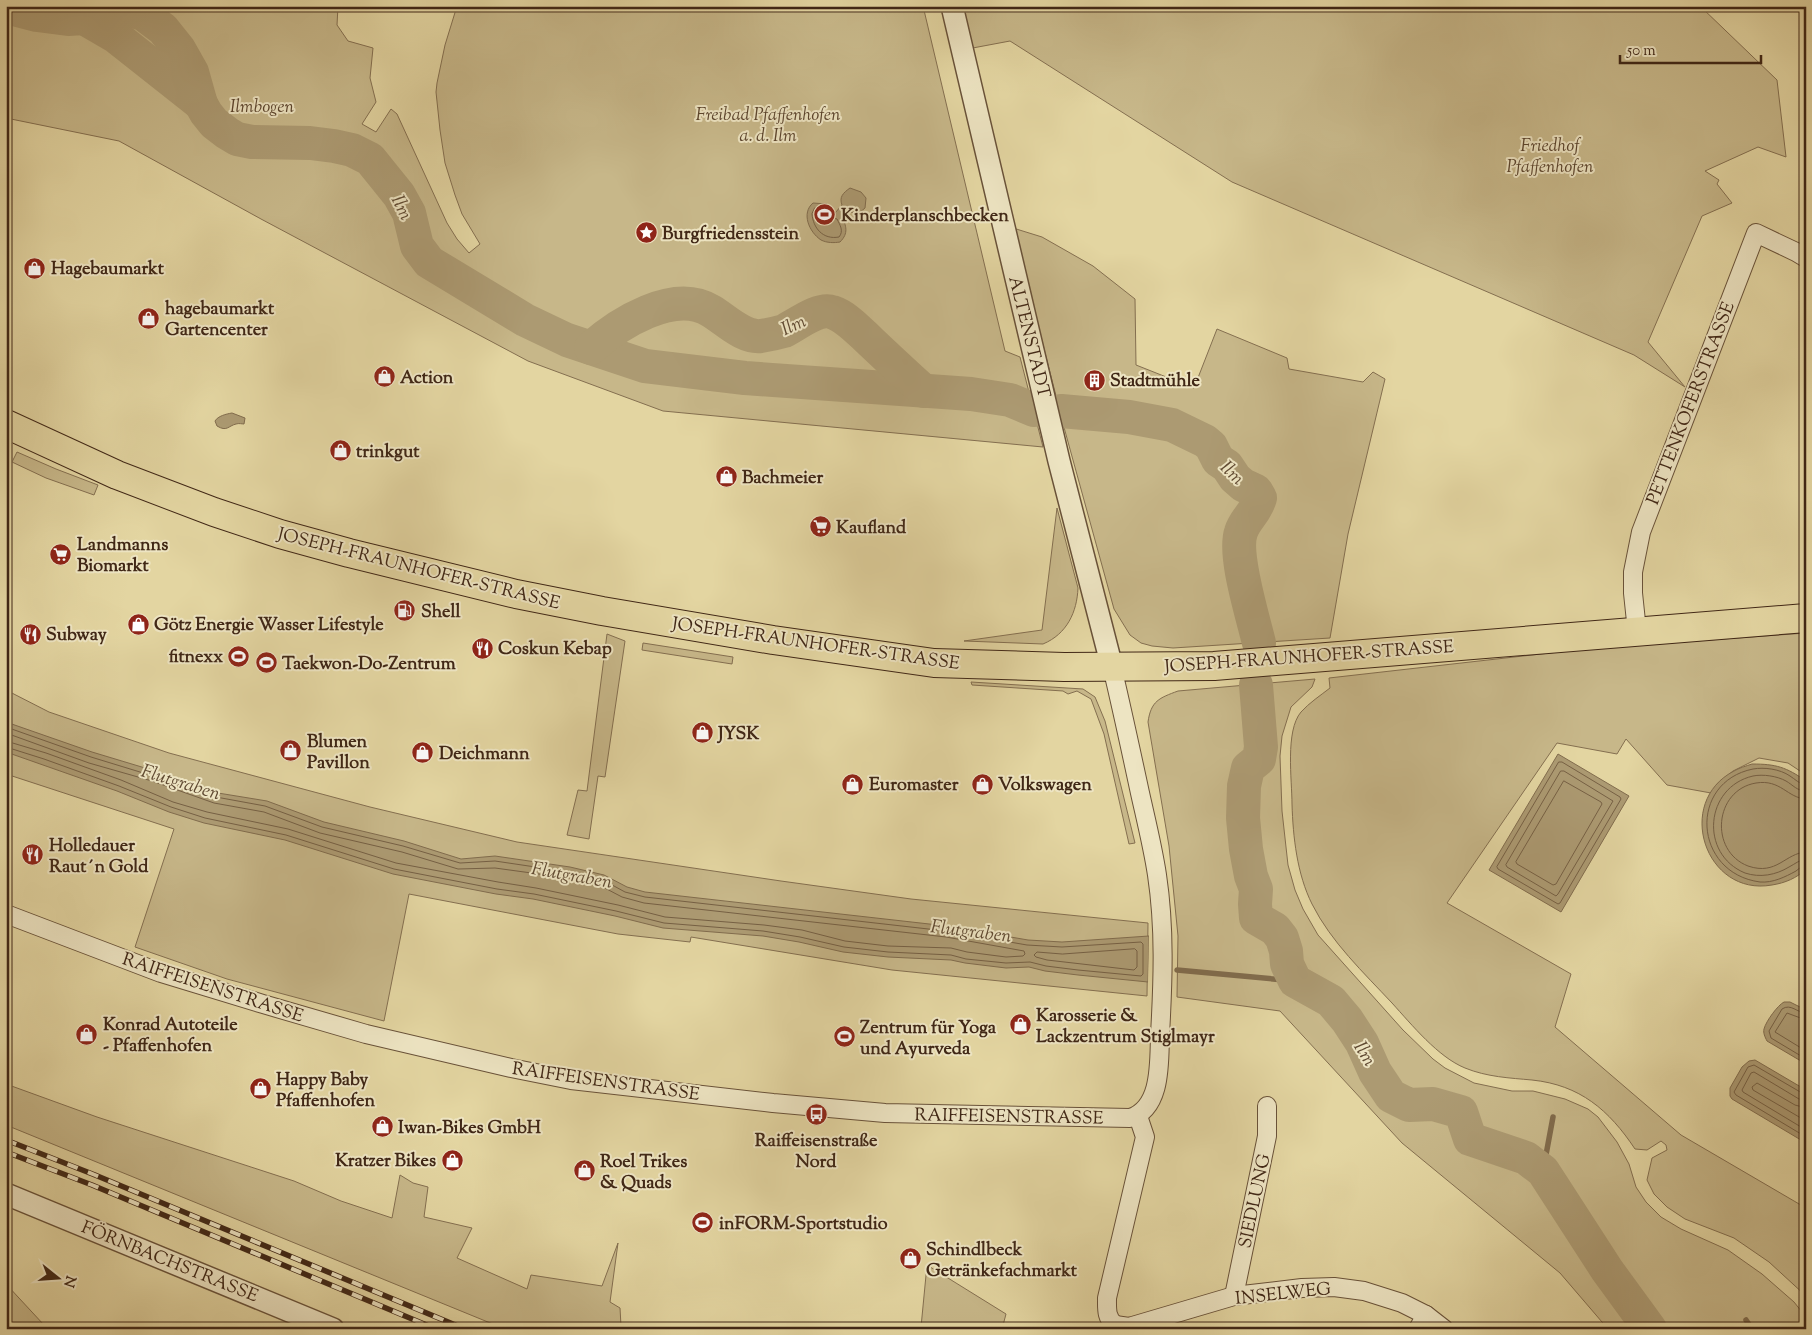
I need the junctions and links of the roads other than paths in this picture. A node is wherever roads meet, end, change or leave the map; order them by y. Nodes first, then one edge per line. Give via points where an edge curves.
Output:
1 (952, 6) edge
2 (1806, 258) edge
3 (6, 424) edge
4 (1806, 618) edge
5 (1637, 631) junction
6 (1112, 667) junction
7 (6, 914) edge
8 (1268, 1106) dead end
9 (1138, 1116) junction
10 (6, 1194) edge
11 (1234, 1296) junction
12 (1422, 1322) edge
13 (1114, 1327) edge
14 (333, 1329) edge
15 (1444, 1329) edge

1 - 6 street, ALTENSTADT
2 - 5 street, PETTENKOFERSTRASSE via 1756,234 1641,532 1633,572
3 - 6 main road, JOSEPH-FRAUNHOFER-STRASSE via 117,475 237,520 349,553 536,599 773,640 934,663
4 - 5 main road, JOSEPH-FRAUNHOFER-STRASSE
5 - 6 main road, JOSEPH-FRAUNHOFER-STRASSE via 1296,661
6 - 9 street via 1154,858 1163,936 1163,996 1156,1086 1150,1102
7 - 9 street, RAIFFEISENSTRASSE via 161,973 263,1004 366,1034 571,1080 885,1113 1122,1119
8 - 11 street, SIEDLUNG via 1267,1136
9 - 13 street via 1145,1136 1107,1298 1106,1309
10 - 14 street, FÖRNBACHSTRASSE
11 - 12 street, INSELWEG via 1302,1288 1350,1288 1402,1303
11 - 13 street, INSELWEG via 1129,1327
12 - 15 street, INSELWEG

